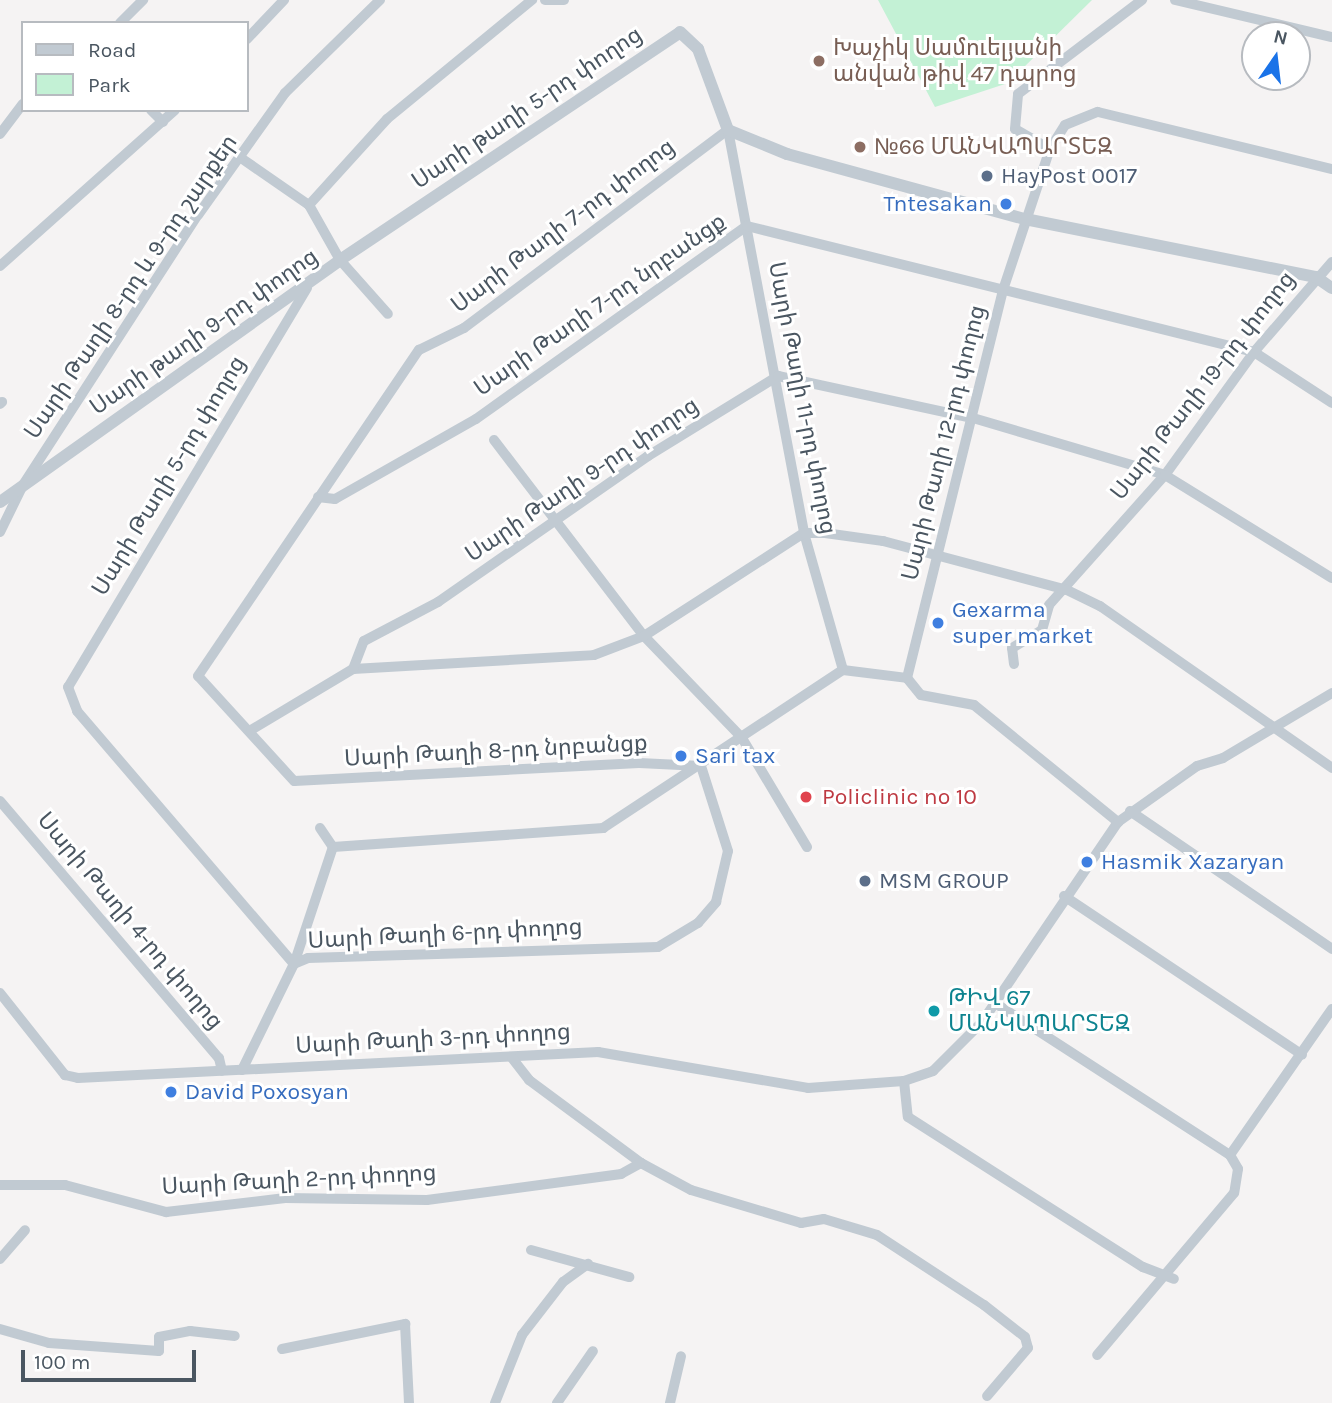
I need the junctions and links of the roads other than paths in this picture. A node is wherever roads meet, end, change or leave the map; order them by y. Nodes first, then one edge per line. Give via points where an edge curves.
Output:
1 (144, 0) edge
2 (284, 0) edge
3 (380, 0) edge
4 (533, 0) edge
5 (545, 0) edge
6 (564, 0) edge
7 (1142, 0) edge
8 (1175, 0) edge
9 (122, 21) edge
10 (248, 37) edge
11 (1332, 37) edge
12 (21, 107) edge
13 (153, 112) edge
14 (173, 112) edge
15 (163, 122) junction
16 (728, 130) junction
17 (0, 134) edge
18 (1050, 149) junction
19 (241, 158) junction
20 (1332, 169) edge
21 (309, 205) junction
22 (1025, 219) junction
23 (747, 226) junction
24 (340, 260) junction
25 (1332, 262) edge
26 (0, 266) edge
27 (1316, 277) junction
28 (307, 288) junction
29 (1332, 288) edge
30 (1002, 293) junction
31 (388, 314) dead end
32 (1254, 352) junction
33 (778, 376) junction
34 (1332, 403) edge
35 (972, 418) junction
36 (494, 440) dead end
37 (1165, 475) junction
38 (23, 485) junction
39 (318, 497) junction
40 (0, 502) edge
41 (559, 519) junction
42 (0, 532) edge
43 (804, 533) junction
44 (937, 556) junction
45 (1332, 578) edge
46 (1067, 590) junction
47 (644, 636) junction
48 (1014, 664) dead end
49 (353, 669) junction
50 (843, 670) junction
51 (907, 678) junction
52 (68, 687) joint
53 (1332, 693) edge
54 (1269, 726) junction
55 (251, 730) junction
56 (742, 738) junction
57 (701, 766) junction
58 (1332, 768) edge
59 (0, 801) edge
60 (1130, 811) junction
61 (1118, 822) junction
62 (320, 828) dead end
63 (333, 847) junction
64 (807, 847) dead end
65 (1064, 896) junction
66 (1332, 949) edge
67 (294, 964) junction
68 (0, 993) edge
69 (995, 1003) junction
70 (1330, 1017) edge
71 (1302, 1055) junction
72 (512, 1058) junction
73 (242, 1070) junction
74 (222, 1072) junction
75 (904, 1081) junction
76 (1230, 1155) junction
77 (641, 1163) junction
78 (0, 1185) edge
79 (25, 1230) dead end
80 (531, 1250) dead end
81 (0, 1259) edge
82 (588, 1264) junction
83 (1162, 1276) junction
84 (629, 1277) dead end
85 (1174, 1279) dead end
86 (0, 1329) edge
87 (235, 1336) dead end
88 (282, 1349) dead end
89 (593, 1352) dead end
90 (1097, 1355) dead end
91 (681, 1356) dead end
92 (987, 1396) dead end
93 (409, 1403) edge
94 (495, 1403) edge
95 (557, 1403) edge
96 (670, 1403) edge

1 - 9 street
2 - 10 street
3 - 19 street, Սարի Թաղի 8-րդ և 9-րդ շարքեր via 285,93
4 - 21 street via 387,119
5 - 6 street
7 - 18 street via 1018,94 1015,129
8 - 11 street
12 - 17 street
13 - 15 street
14 - 15 street
15 - 26 street
16 - 22 street via 787,154
16 - 23 street, Սարի Թաղի 11-րդ փողոց
16 - 24 street, Սարի թաղի 5-րդ փողոց via 698,49 680,32 672,34
16 - 39 street, Սարի Թաղի 7-րդ փողոց via 464,328 419,350
18 - 20 street, Սարի Թաղի 12-րդ փողոց via 1070,120 1098,112
18 - 22 street, Սարի Թաղի 12-րդ փողոց
19 - 21 street
19 - 38 street, Սարի Թաղի 8-րդ և 9-րդ շարքեր
21 - 24 street
22 - 27 street
22 - 30 street, Սարի Թաղի 12-րդ փողոց
23 - 30 street, Սարի Թաղի 7-րդ նրբանցք
23 - 33 street, Սարի Թաղի 11-րդ փողոց
23 - 39 street, Սարի Թաղի 7-րդ նրբանցք via 476,419 335,499
24 - 28 street, Սարի թաղի 9-րդ փողոց
24 - 31 street
25 - 27 street, Սարի Թաղի 19-րդ փողոց
27 - 29 street
27 - 32 street, Սարի Թաղի 19-րդ փողոց
28 - 38 street, Սարի թաղի 9-րդ փողոց
28 - 52 street, Սարի Թաղի 5-րդ փողոց
30 - 32 street, Սարի Թաղի 7-րդ նրբանցք
30 - 35 street, Սարի Թաղի 12-րդ փողոց
32 - 34 street
32 - 37 street, Սարի Թաղի 19-րդ փողոց
33 - 35 street
33 - 41 street, Սարի Թաղի 9-րդ փողոց
33 - 43 street, Սարի Թաղի 11-րդ փողոց
35 - 37 street
35 - 44 street, Սարի Թաղի 12-րդ փողոց
36 - 41 street
37 - 45 street
37 - 46 street, Սարի Թաղի 19-րդ փողոց
38 - 40 street, Սարի Թաղի 8-րդ և 9-րդ շարքեր
38 - 42 street
39 - 55 street, Սարի Թաղի 7-րդ փողոց via 198,676
41 - 47 street
41 - 49 street, Սարի Թաղի 9-րդ փողոց via 438,602 364,641
43 - 44 street via 883,541
43 - 47 street
43 - 50 street, Սարի Թաղի 11-րդ փողոց
44 - 46 street
44 - 51 street, Սարի Թաղի 12-րդ փողոց
46 - 48 street, Սարի Թաղի 19-րդ փողոց via 1049,606 1042,630 1012,648
46 - 54 street via 1100,606
47 - 49 street via 594,655
47 - 56 street
49 - 55 street
50 - 51 street
50 - 56 street
51 - 61 street via 921,695 965,701 992,715
52 - 67 street, Սարի Թաղի 6-րդ փողոց via 77,711
53 - 54 street, Սարի Թաղի 3-րդ փողոց
54 - 58 street
54 - 60 street, Սարի Թաղի 3-րդ փողոց
55 - 57 street, Սարի Թաղի 8-րդ նրբանցք via 294,781 628,764
56 - 57 street
56 - 64 street
57 - 63 street via 603,828
57 - 67 street, Սարի Թաղի 6-րդ փողոց via 728,851 726,878 698,923 658,947 308,958
59 - 74 street, Սարի Թաղի 4-րդ փողոց via 219,1058
60 - 61 street, Սարի Թաղի 3-րդ փողոց
60 - 66 street
61 - 65 street, Սարի Թաղի 3-րդ փողոց
62 - 63 street
63 - 67 street
65 - 69 street, Սարի Թաղի 3-րդ փողոց
65 - 71 street
67 - 73 street
68 - 74 street, Սարի Թաղի 3-րդ փողոց via 65,1075
69 - 75 street, Սարի Թաղի 3-րդ փողոց via 933,1072
69 - 76 street
70 - 71 street
71 - 76 street
72 - 73 street, Սարի Թաղի 3-րդ փողոց
72 - 75 street, Սարի Թաղի 3-րդ փողոց via 598,1052 808,1088
72 - 77 street via 528,1080
73 - 74 street, Սարի Թաղի 3-րդ փողոց
75 - 83 street via 908,1118
76 - 83 street via 1239,1174 1234,1193
77 - 78 street, Սարի Թաղի 2-րդ փողոց via 621,1174 426,1200 285,1198 166,1212 65,1185
77 - 92 street via 758,1213 801,1223 849,1224 920,1260 1025,1337 1022,1360
79 - 81 street
80 - 82 street
82 - 84 street
82 - 94 street via 563,1282 522,1335
83 - 85 street
83 - 90 street
86 - 87 street via 49,1343 159,1351 159,1337 169,1335
88 - 93 street via 405,1324
89 - 95 street
91 - 96 street

